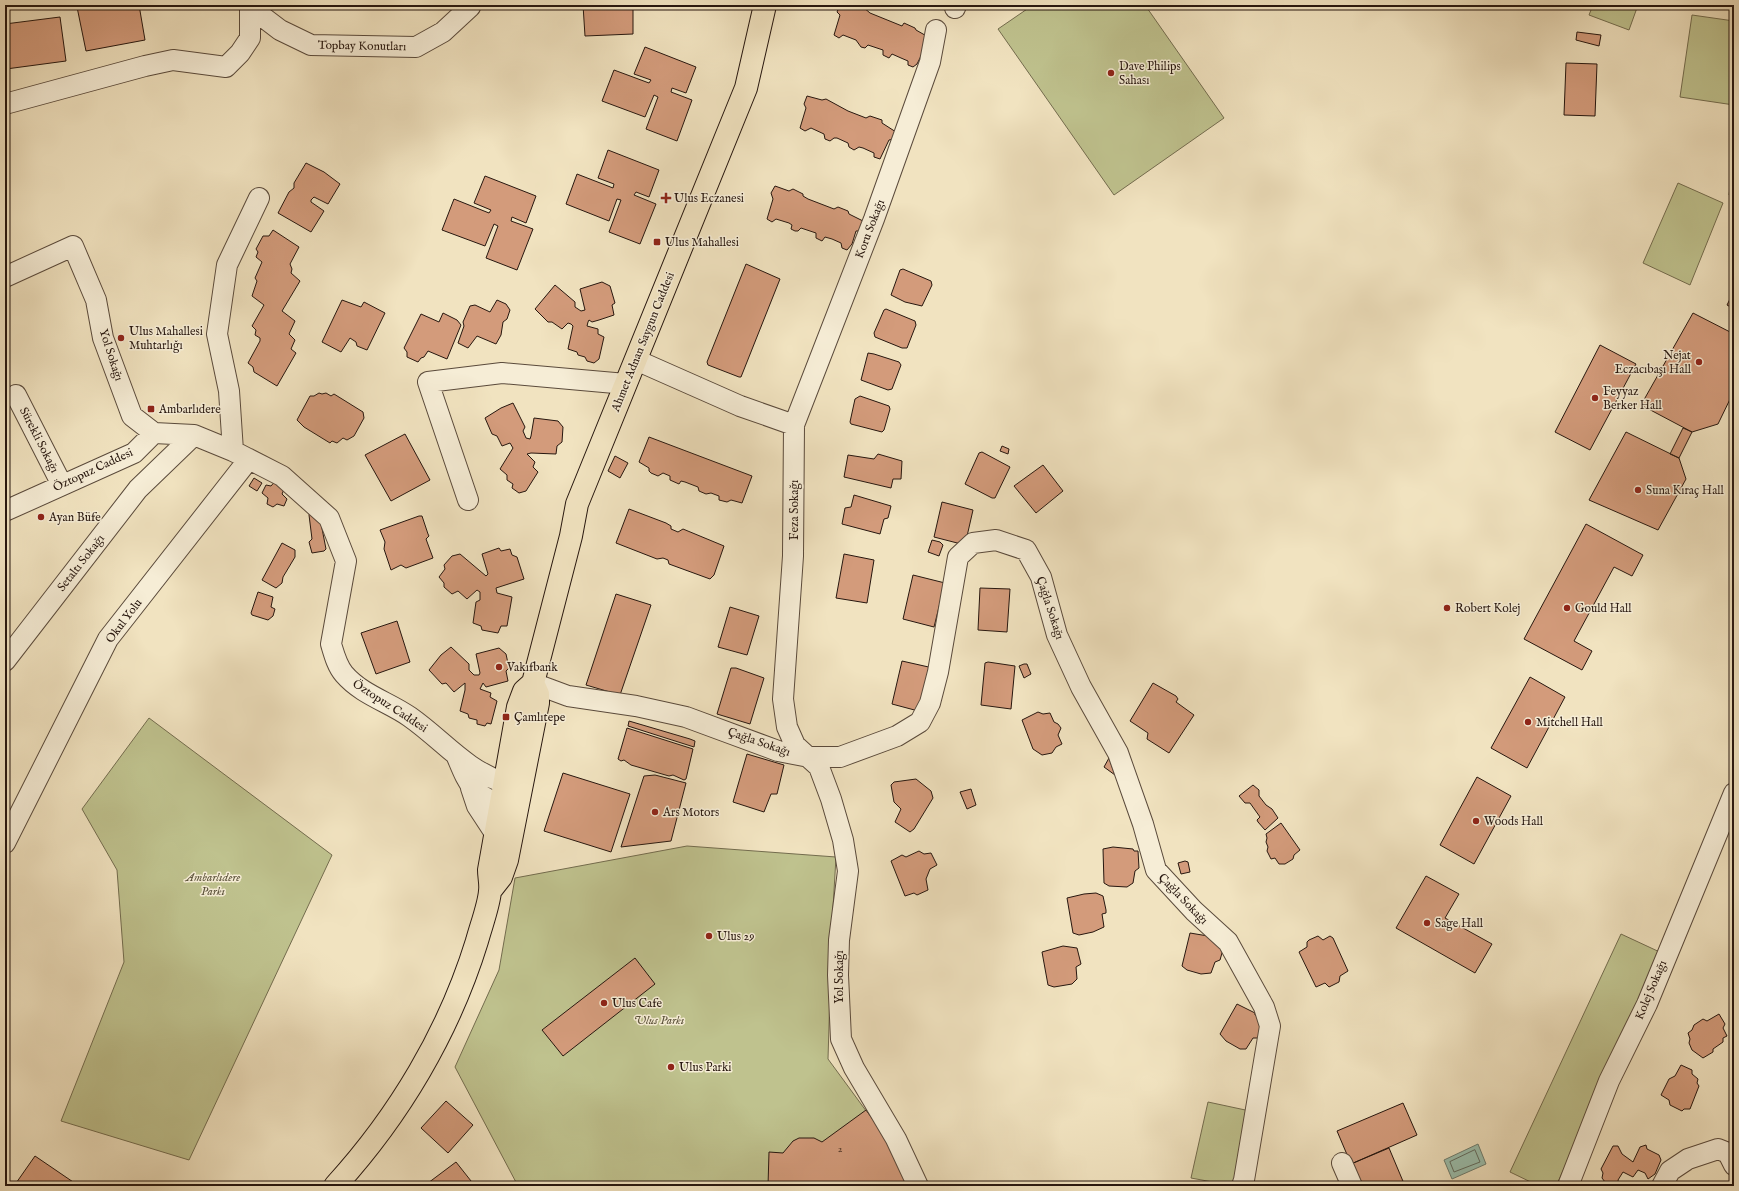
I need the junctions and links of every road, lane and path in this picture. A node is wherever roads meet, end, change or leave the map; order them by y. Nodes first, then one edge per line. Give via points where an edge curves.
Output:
1 (765, 5) edge
2 (250, 7) edge
3 (470, 7) dead end
4 (936, 30) dead end
5 (5, 104) edge
6 (259, 198) dead end
7 (5, 277) edge
8 (636, 360) junction
9 (626, 384) junction
10 (16, 395) dead end
11 (794, 425) junction
12 (154, 433) junction
13 (194, 435) junction
14 (241, 455) junction
15 (62, 485) junction
16 (468, 500) dead end
17 (5, 511) edge
18 (5, 661) edge
19 (533, 683) junction
20 (809, 757) junction
21 (457, 758) junction
22 (471, 788) junction
23 (1734, 793) edge
24 (511, 794) junction
25 (496, 835) junction
26 (5, 843) edge
27 (490, 891) junction
28 (1342, 1163) dead end
29 (1734, 1165) edge
30 (335, 1186) edge
31 (918, 1186) edge
32 (1242, 1186) edge
33 (1352, 1186) edge
34 (1568, 1186) edge
35 (1662, 1186) edge

1 - 8 main road, Ahmet Adnan Saygun Caddesi via 746,88
2 - 3 street, Topbay Konutları via 280,30 311,45 416,47 443,32
2 - 5 street via 250,38 240,54 226,66 173,60
4 - 11 street, Koru Sokağı via 928,69
6 - 14 street via 227,265 217,334
7 - 12 street, Yol Sokağı via 73,246 96,300 103,338 132,416
8 - 9 main road, Ahmet Adnan Saygun Caddesi
8 - 11 street via 740,406
9 - 16 street via 502,372 428,382
9 - 19 main road, Ahmet Adnan Saygun Caddesi via 577,504
10 - 15 street, Sürekli Sokağı
11 - 20 street, Feza Sokağı via 793,556 783,699 789,733 795,745
12 - 13 street, Öztopuz Caddesi
12 - 15 street, Öztopuz Caddesi via 134,453
13 - 14 street, Öztopuz Caddesi
13 - 18 street, Setaltı Sokağı via 138,489
14 - 21 street, Öztopuz Caddesi via 282,476 329,518 346,561 331,644 334,656 344,674 361,689 409,716
14 - 26 street, Okul Yolu via 108,639
15 - 17 street, Öztopuz Caddesi
19 - 20 street, Çağla Sokağı via 568,696 636,706 686,717 778,751
19 - 24 main road, Ahmet Adnan Saygun Caddesi via 538,694 538,703
20 - 31 street, Yol Sokağı via 819,767 831,799 843,840 848,871 839,940 841,1039 854,1068 896,1139
20 - 32 street, Çağla Sokağı via 840,757 897,736 920,722 930,703 936,678 958,556 973,543 996,540 1026,550 1041,577 1057,635 1081,687 1118,753 1156,870 1194,911 1228,942 1264,1007 1270,1026
21 - 22 street, Öztopuz Caddesi
21 - 24 street, Öztopuz Caddesi
22 - 24 street via 491,800
22 - 25 street, Öztopuz Caddesi via 477,806
23 - 34 street, Kolej Sokağı
24 - 25 main road, Ahmet Adnan Saygun Caddesi
24 - 27 main road, Ahmet Adnan Saygun Caddesi via 505,866 501,877
25 - 27 main road, Ahmet Adnan Saygun Caddesi via 489,870
27 - 30 main road, Ahmet Adnan Saygun Caddesi via 462,988 444,1028 405,1096 360,1158
28 - 33 street
29 - 35 street via 1728,1153 1718,1149 1688,1159 1670,1172

